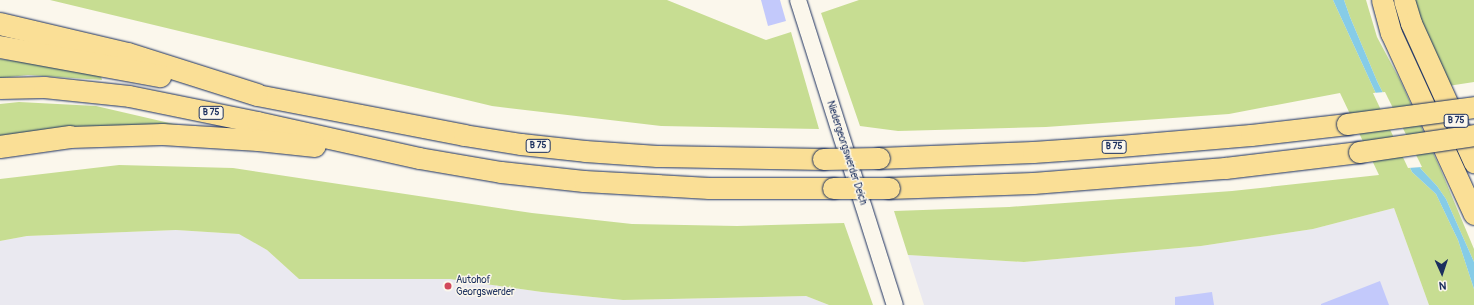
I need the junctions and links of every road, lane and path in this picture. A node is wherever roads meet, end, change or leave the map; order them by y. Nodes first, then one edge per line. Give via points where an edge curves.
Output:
1 (798, 0) edge
2 (1382, 0) edge
3 (1404, 0) edge
4 (0, 24) edge
5 (0, 47) edge
6 (0, 88) edge
7 (257, 95) junction
8 (1474, 107) edge
9 (1474, 135) edge
10 (70, 137) joint
11 (0, 147) edge
12 (419, 158) junction
13 (1474, 162) edge
14 (1474, 214) edge
15 (895, 305) edge

1 - 15 street, Niedergeorgswerder Deich
2 - 14 highway, B 75 via 1391,33
3 - 13 highway, B 75 via 1411,22
4 - 7 highway via 128,54
5 - 7 highway
6 - 12 highway, B 75 via 44,87 129,96
7 - 8 highway, B 75, bridge via 456,134 522,144 657,156 823,159 1034,152 1120,146 1251,135
9 - 12 highway, B 75, bridge via 1225,168 1040,182 889,188 646,186 501,172
10 - 11 highway
10 - 12 highway, B 75 via 162,134 258,140

